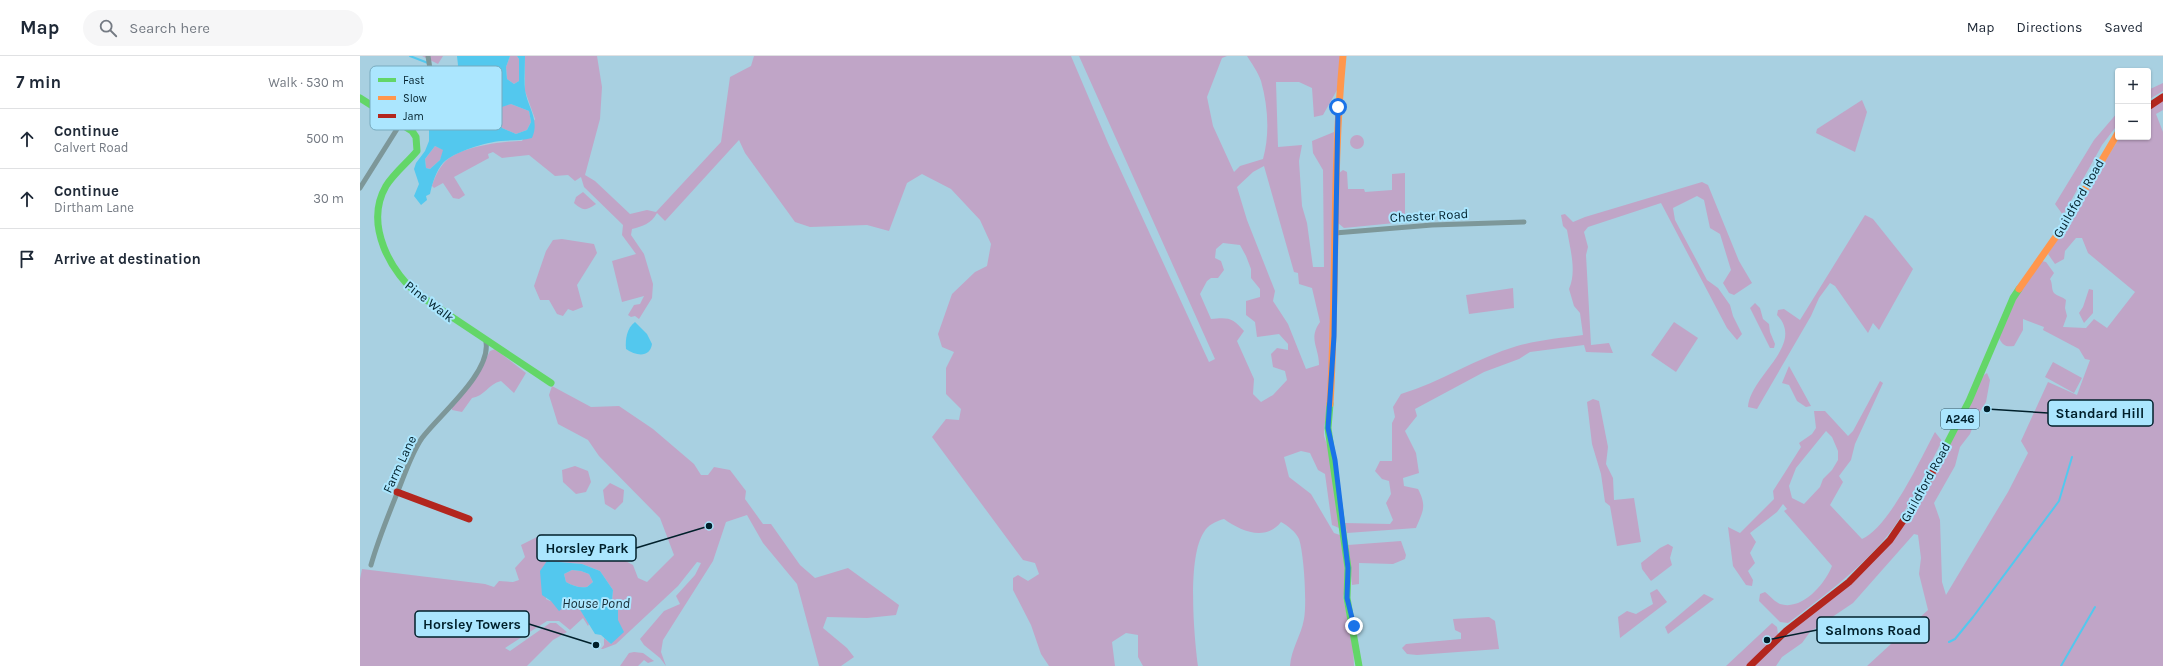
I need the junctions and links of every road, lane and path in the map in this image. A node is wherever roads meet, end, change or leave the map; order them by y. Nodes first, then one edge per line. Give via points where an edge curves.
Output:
1 (428, 56) edge
2 (1343, 56) edge
3 (430, 66) edge
4 (2163, 97) edge
5 (360, 98) edge
6 (370, 104) edge
7 (2151, 105) edge
8 (397, 130) edge
9 (411, 130) edge
10 (2115, 138) edge
11 (360, 188) edge
12 (1524, 222) dead end
13 (1335, 233) junction
14 (486, 342) junction
15 (551, 383) dead end
16 (397, 492) junction
17 (469, 519) dead end
18 (371, 566) dead end
19 (1359, 666) edge
20 (1750, 666) edge

1 - 3 street
2 - 13 street via 1338,107
4 - 7 street
5 - 6 street, Pine Walk
8 - 11 street
9 - 14 street, Pine Walk via 416,137 417,151 384,189 378,214 381,239 392,265 404,282
10 - 20 street, Guildford Road / A246 via 2062,228 2013,298 1969,401 1922,493 1906,517 1890,540 1849,582 1786,631
12 - 13 street, Chester Road via 1432,225
13 - 19 street via 1333,365 1328,428 1335,460 1348,568 1347,598 1354,626
14 - 15 street, Pine Walk
14 - 16 street, Farm Lane via 487,349 480,367 469,384 421,439
16 - 17 street
16 - 18 street, Farm Lane via 382,526

